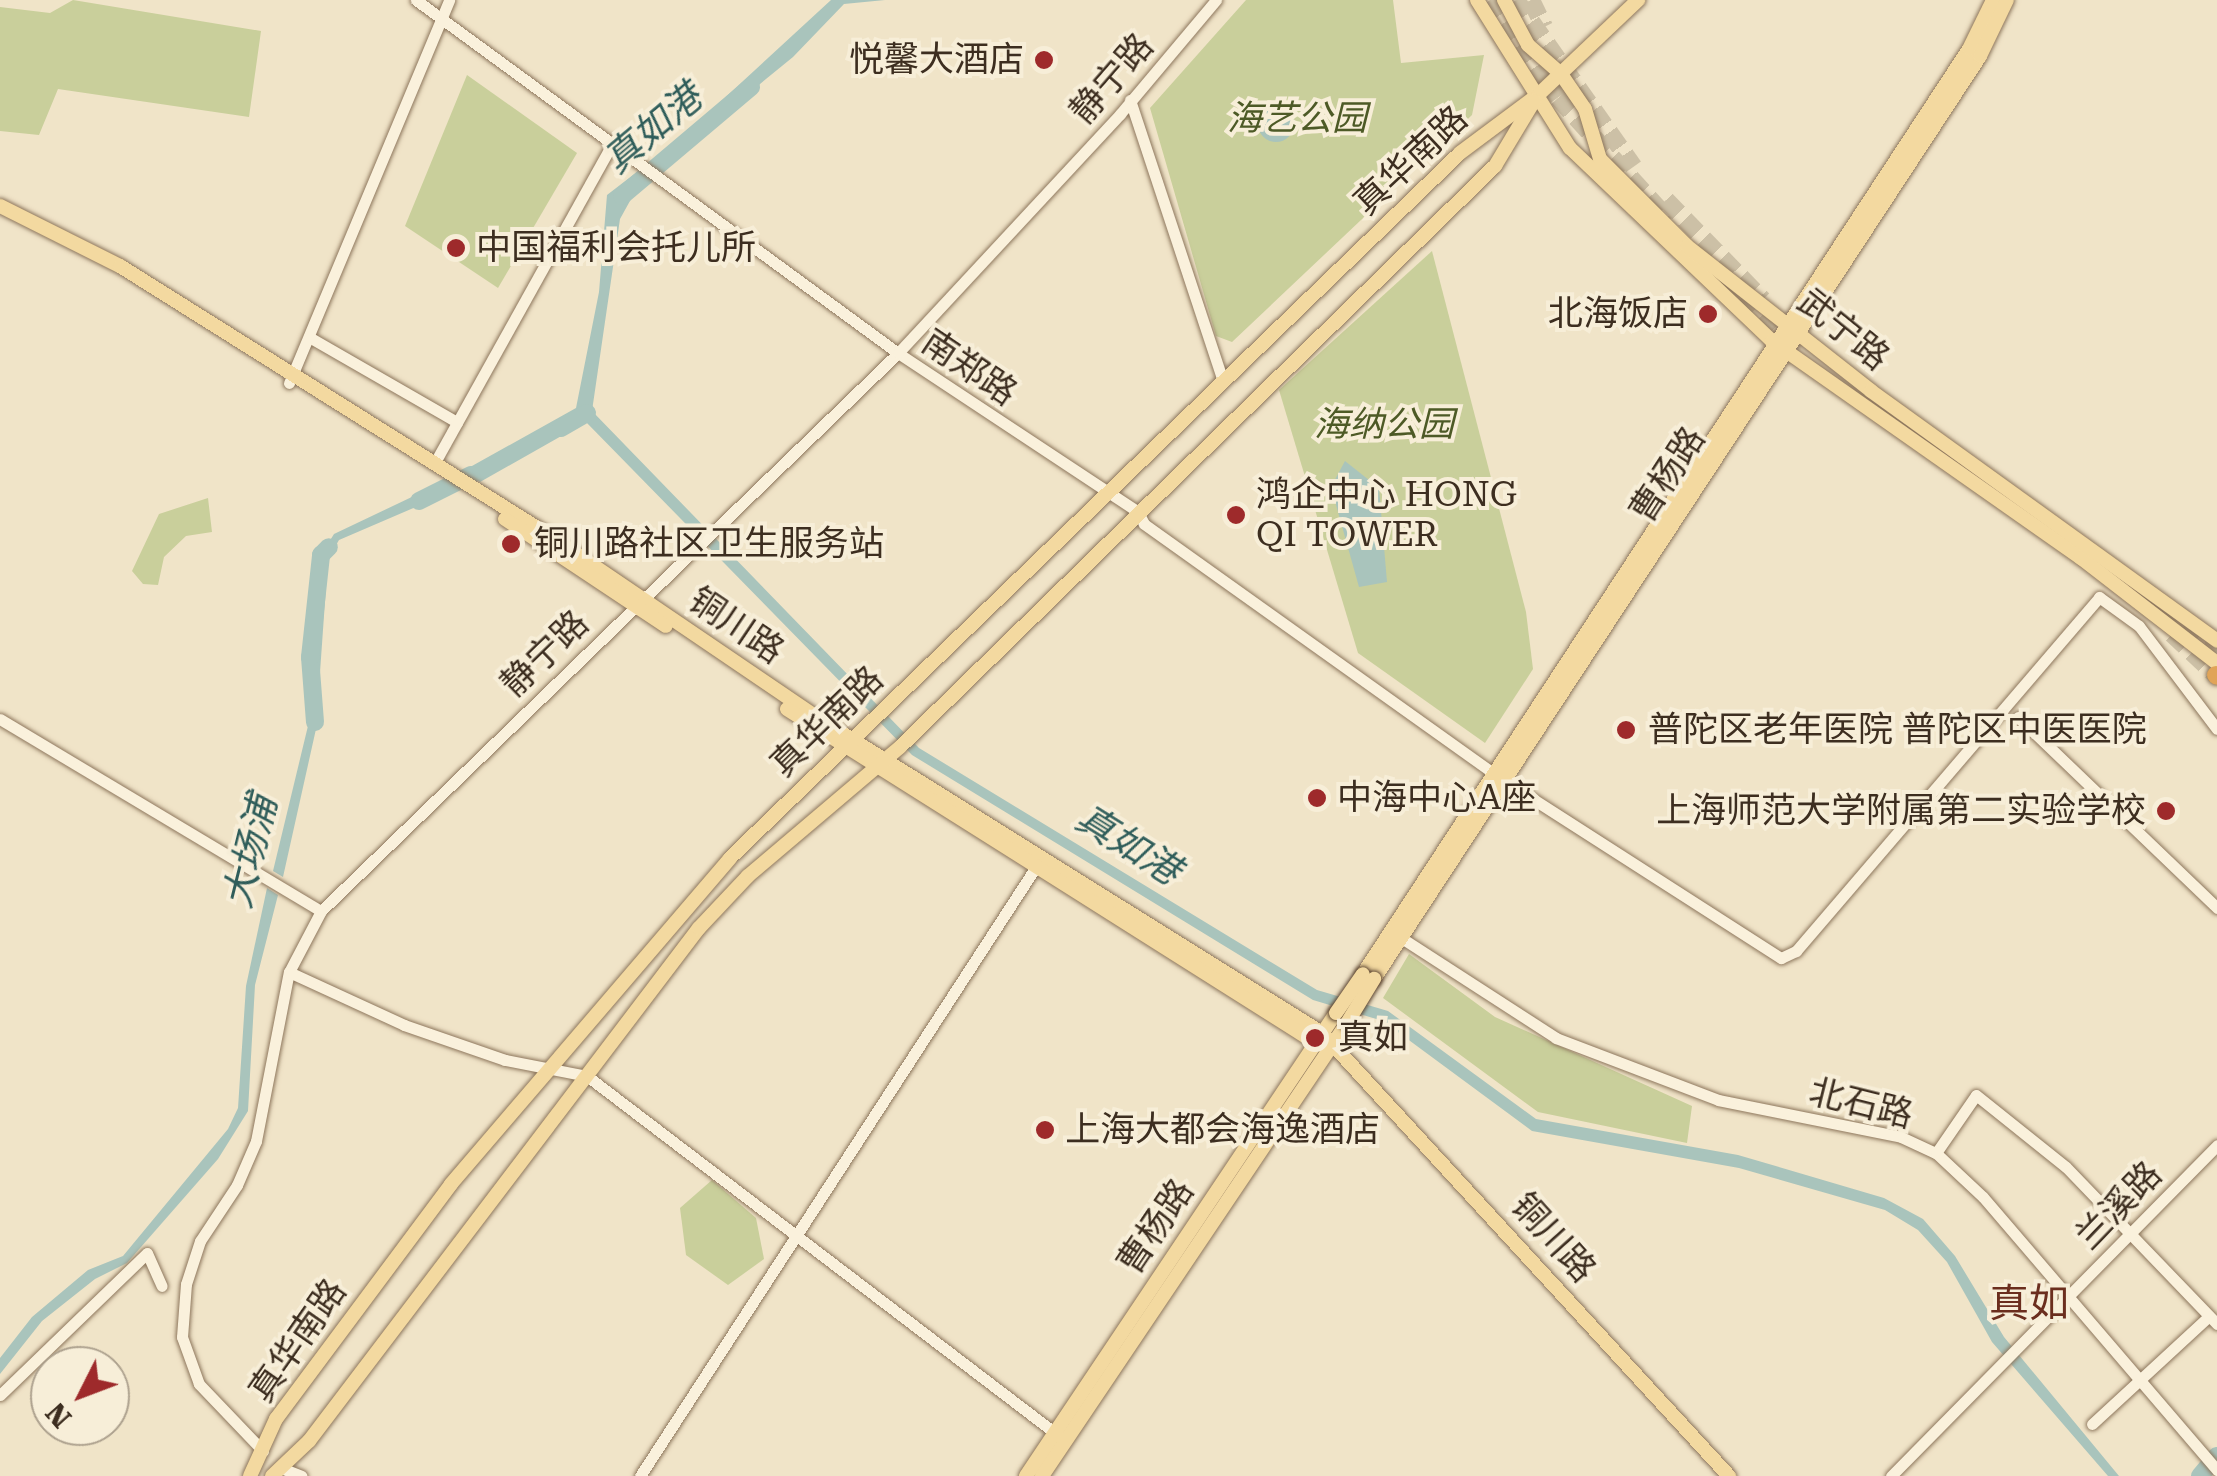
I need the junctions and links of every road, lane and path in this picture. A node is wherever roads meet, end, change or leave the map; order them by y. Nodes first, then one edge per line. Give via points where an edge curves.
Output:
1 (416, 0) edge
2 (449, 0) edge
3 (1216, 0) edge
4 (1477, 0) edge
5 (1504, 0) edge
6 (1638, 0) edge
7 (1993, 0) edge
8 (2006, 0) edge
9 (442, 18) junction
10 (1560, 74) junction
11 (1538, 94) junction
12 (1130, 100) junction
13 (614, 141) junction
14 (0, 206) edge
15 (0, 214) edge
16 (1785, 322) junction
17 (1797, 333) junction
18 (309, 337) junction
19 (1778, 346) junction
20 (898, 352) junction
21 (291, 379) junction
22 (1223, 380) junction
23 (457, 422) junction
24 (434, 464) junction
25 (445, 476) junction
26 (1106, 494) junction
27 (1138, 512) junction
28 (639, 602) junction
29 (2217, 641) edge
30 (2216, 671) edge
31 (2018, 717) dead end
32 (0, 718) edge
33 (2217, 729) edge
34 (846, 743) junction
35 (878, 762) junction
36 (1498, 777) junction
37 (1038, 863) junction
38 (2217, 908) edge
39 (321, 911) junction
40 (1396, 934) junction
41 (289, 972) junction
42 (1323, 1040) junction
43 (547, 1069) junction
44 (587, 1076) junction
45 (2217, 1145) edge
46 (1936, 1153) junction
47 (2130, 1234) junction
48 (796, 1236) junction
49 (162, 1286) dead end
50 (2066, 1299) junction
51 (2213, 1320) edge
52 (2139, 1381) junction
53 (0, 1395) edge
54 (2092, 1424) dead end
55 (1060, 1437) junction
56 (255, 1467) edge
57 (2217, 1470) edge
58 (277, 1472) edge
59 (302, 1476) edge
60 (640, 1476) edge
61 (1026, 1476) edge
62 (1042, 1476) edge
63 (1729, 1476) edge
64 (1891, 1476) edge

1 - 9 street, 南郑路
2 - 9 street
3 - 12 street, 静宁路
4 - 11 main road, 武宁路
5 - 10 main road, 武宁路 via 1528,45
6 - 10 main road, 真华南路
7 - 16 main road, 曹杨路 via 1969,49
8 - 17 main road, 曹杨路 via 1980,56
9 - 13 street, 南郑路
9 - 18 street
10 - 11 main road, 真华南路
10 - 16 main road, 武宁路 via 1584,110 1600,159 1687,246
11 - 19 main road, 武宁路 via 1570,148
11 - 22 main road, 真华南路 via 1460,153
11 - 27 main road, 真华南路 via 1495,166
12 - 20 street, 静宁路
12 - 22 street
13 - 20 street, 南郑路
13 - 23 street
14 - 21 main road, 铜川路 via 120,266
15 - 21 main road, 铜川路 via 116,274
16 - 17 main road, 武宁路
16 - 19 main road, 曹杨路
17 - 19 main road, 曹杨路
17 - 29 main road, 武宁路
18 - 21 street
18 - 23 street
19 - 30 main road, 武宁路 via 2082,558
19 - 36 main road, 曹杨路
20 - 26 street, 南郑路
20 - 28 street, 静宁路
21 - 24 main road, 铜川路
21 - 25 main road, 铜川路
22 - 26 main road, 真华南路
23 - 24 street
24 - 25 main road, 铜川路
25 - 28 main road, 铜川路
26 - 27 street, 南郑路
26 - 34 main road, 真华南路
27 - 35 main road, 真华南路
27 - 36 street, 南郑路 via 1144,524
28 - 34 main road, 铜川路
28 - 39 street, 静宁路
31 - 38 street
32 - 39 street
33 - 36 street, 南郑路 via 2139,626 2099,597 1796,952 1781,958
34 - 35 main road, 铜川路
34 - 43 main road, 真华南路 via 680,912
35 - 37 main road, 铜川路
35 - 44 main road, 真华南路 via 700,928
36 - 40 main road, 曹杨路
37 - 42 main road, 铜川路
37 - 48 street
39 - 41 street, 静宁路
40 - 42 main road, 曹杨路, bridge
40 - 46 street, 北石路 via 1556,1038 1718,1100 1901,1137
41 - 43 street via 404,1025
41 - 56 street, 静宁路 via 256,1141 200,1241 186,1284 182,1336 199,1384
42 - 55 main road, 曹杨路
42 - 63 main road, 铜川路
43 - 44 street
43 - 56 main road, 真华南路 via 276,1419
44 - 48 street
44 - 58 main road, 真华南路 via 309,1441
45 - 47 street, 兰溪路
46 - 47 street via 1976,1096 2038,1141
46 - 50 street, 北石路 via 1983,1197
47 - 50 street, 兰溪路
47 - 51 street
48 - 55 street
48 - 60 street
49 - 53 street via 147,1253
50 - 52 street, 北石路
50 - 64 street, 兰溪路
51 - 52 street
52 - 54 street
52 - 57 street, 北石路
55 - 61 main road, 曹杨路
55 - 62 main road, 曹杨路
58 - 59 street

